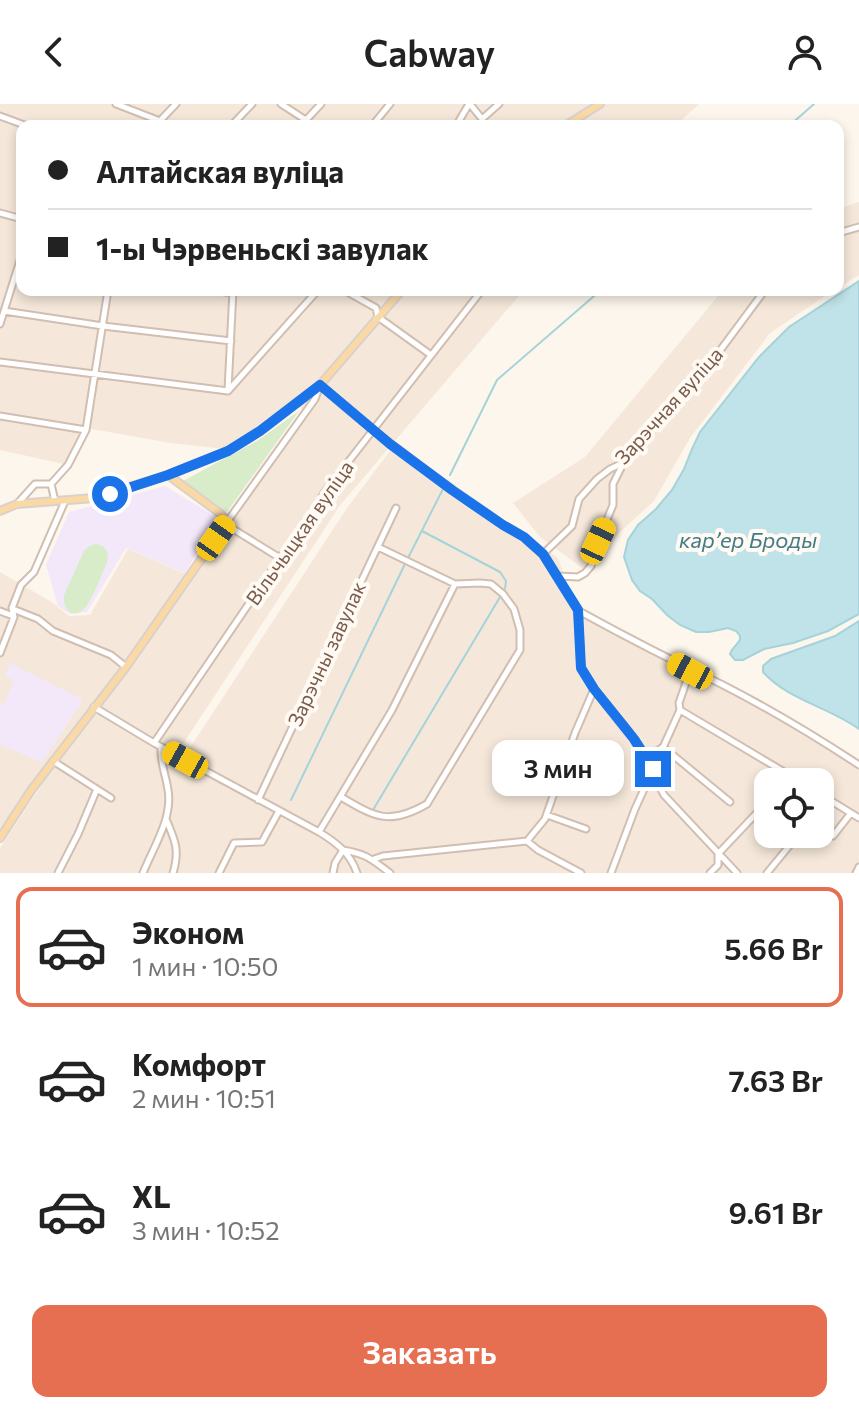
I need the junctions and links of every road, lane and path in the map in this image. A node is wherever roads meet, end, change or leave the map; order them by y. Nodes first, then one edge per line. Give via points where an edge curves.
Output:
1 (116, 104) edge
2 (176, 104) edge
3 (252, 104) edge
4 (281, 104) edge
5 (321, 104) edge
6 (390, 104) edge
7 (499, 104) edge
8 (600, 104) edge
9 (151, 120) edge
10 (161, 120) edge
11 (237, 120) edge
12 (306, 120) joint
13 (377, 120) edge
14 (483, 120) edge
15 (575, 120) edge
16 (16, 277) edge
17 (107, 296) edge
18 (233, 296) edge
19 (313, 296) edge
20 (355, 296) edge
21 (397, 296) edge
22 (477, 296) edge
23 (761, 296) edge
24 (4, 311) junction
25 (378, 317) junction
26 (0, 324) edge
27 (103, 326) junction
28 (231, 341) junction
29 (431, 355) junction
30 (0, 362) edge
31 (96, 374) junction
32 (320, 385) junction
33 (228, 391) junction
34 (0, 416) edge
35 (86, 430) junction
36 (373, 430) junction
37 (623, 463) junction
38 (168, 475) junction
39 (51, 484) junction
40 (55, 501) junction
41 (65, 501) junction
42 (17, 504) junction
43 (396, 508) dead end
44 (0, 511) edge
45 (226, 523) junction
46 (378, 547) junction
47 (543, 554) junction
48 (280, 558) junction
49 (557, 576) junction
50 (455, 584) junction
51 (12, 608) junction
52 (578, 610) junction
53 (0, 611) edge
54 (14, 617) junction
55 (0, 653) edge
56 (126, 667) junction
57 (690, 671) junction
58 (594, 689) junction
59 (94, 707) junction
60 (680, 710) junction
61 (154, 743) junction
62 (161, 747) junction
63 (663, 747) junction
64 (646, 758) junction
65 (53, 761) junction
66 (859, 765) edge
67 (778, 768) edge
68 (653, 769) junction
69 (97, 789) junction
70 (341, 797) junction
71 (111, 798) dead end
72 (258, 800) junction
73 (730, 802) dead end
74 (834, 803) edge
75 (279, 811) junction
76 (851, 813) junction
77 (547, 815) junction
78 (754, 816) edge
79 (166, 818) junction
80 (859, 818) edge
81 (586, 829) dead end
82 (319, 832) junction
83 (834, 835) edge
84 (0, 838) edge
85 (527, 841) junction
86 (788, 848) edge
87 (343, 850) junction
88 (718, 854) junction
89 (374, 859) junction
90 (718, 865) junction
91 (859, 867) edge
92 (58, 873) edge
93 (143, 873) edge
94 (173, 873) edge
95 (219, 873) edge
96 (333, 873) edge
97 (357, 873) edge
98 (390, 873) edge
99 (581, 873) edge
100 (611, 873) edge
101 (710, 873) edge
102 (717, 873) edge
103 (737, 873) edge
104 (767, 873) edge
105 (856, 873) edge

1 - 9 street
2 - 10 street
3 - 11 street
4 - 12 street
5 - 12 street
6 - 13 street
7 - 14 street
8 - 15 main road
16 - 24 street
17 - 27 street
18 - 28 street
19 - 33 street
20 - 25 street via 376,308
21 - 25 main road
22 - 29 street, Вільчыцкая вуліца
23 - 37 street, Зарэчная вуліца
24 - 26 street
24 - 27 street
25 - 29 street
25 - 32 main road
27 - 28 street
27 - 31 street
28 - 33 street
29 - 36 street, Вільчыцкая вуліца
30 - 31 street
31 - 33 street
31 - 35 street
32 - 36 street
32 - 38 main road via 243,443
32 - 45 street
34 - 35 street
35 - 39 street
36 - 47 street
36 - 48 street, Вільчыцкая вуліца
37 - 47 street, Зарэчная вуліца via 597,479 579,499 572,526
37 - 49 street via 591,566 578,577
38 - 41 main road via 94,498
38 - 45 main road
39 - 40 street
39 - 42 street via 35,484
40 - 41 main road
40 - 42 main road
41 - 51 street
42 - 44 main road
43 - 46 street, Зарэчны завулак
45 - 48 street
45 - 56 main road
46 - 50 street
46 - 72 street, Зарэчны завулак
47 - 49 street
48 - 61 street, Вільчыцкая вуліца
49 - 52 street
50 - 70 street
50 - 70 street via 491,584 503,594 514,609 520,650 427,804 381,817
51 - 54 street
51 - 56 street
52 - 57 street
52 - 58 street via 581,668
53 - 54 street
54 - 55 street
56 - 59 main road
57 - 60 street
57 - 66 street
58 - 64 street
58 - 77 street
59 - 61 street
59 - 65 main road
60 - 63 street
60 - 67 street
61 - 62 street
62 - 72 street
62 - 79 street
63 - 64 street
63 - 68 street
63 - 73 street
64 - 68 street
65 - 69 street
65 - 84 main road
68 - 88 street via 664,795
68 - 100 street
69 - 71 street
69 - 92 street
70 - 82 street
72 - 75 street
74 - 76 street
75 - 82 street
75 - 95 street via 262,842 234,843
76 - 80 street
76 - 83 street
77 - 81 street
77 - 85 street
78 - 88 street
79 - 93 street
79 - 94 street via 176,842
82 - 87 street
85 - 89 street
85 - 99 street
86 - 104 street
87 - 89 street
87 - 96 street
87 - 97 street
88 - 90 street
88 - 103 street
89 - 98 street
90 - 101 street
90 - 102 street
91 - 105 street

